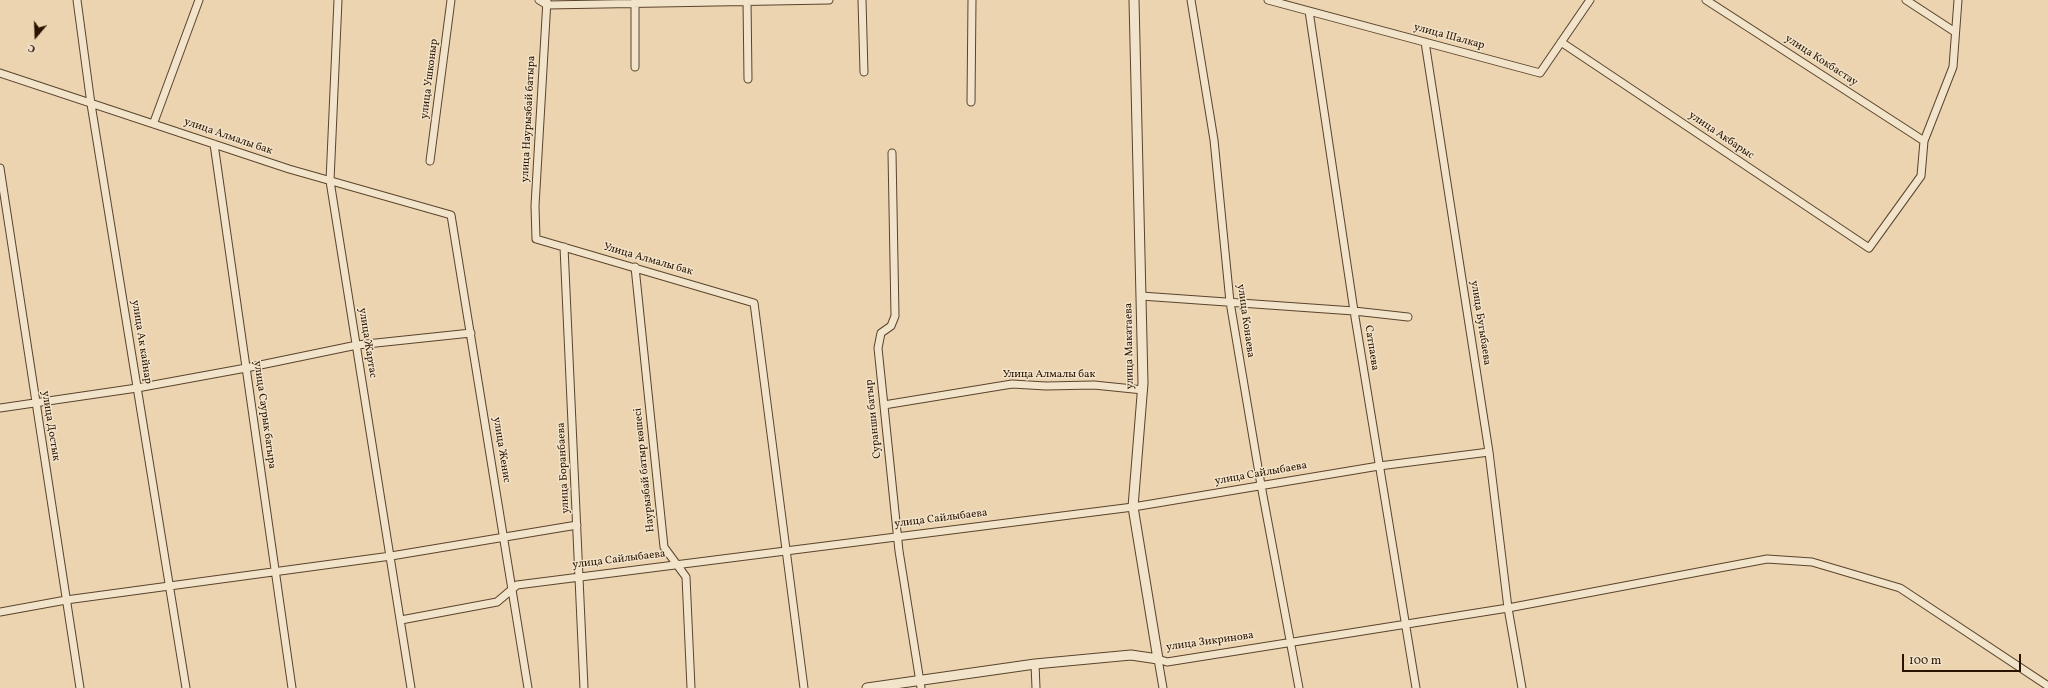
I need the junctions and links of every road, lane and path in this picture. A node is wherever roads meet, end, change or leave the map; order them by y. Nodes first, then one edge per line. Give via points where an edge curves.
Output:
1 (199, 0) edge
2 (338, 0) edge
3 (451, 0) edge
4 (539, 0) edge
5 (829, 0) edge
6 (862, 0) edge
7 (972, 0) edge
8 (1134, 0) edge
9 (1191, 0) edge
10 (1268, 0) edge
11 (1590, 0) edge
12 (1706, 0) edge
13 (1906, 0) edge
14 (1958, 0) edge
15 (77, 1) edge
16 (635, 1) edge
17 (747, 1) edge
18 (547, 2) edge
19 (1309, 11) junction
20 (1955, 32) junction
21 (1425, 42) junction
22 (1561, 42) junction
23 (635, 67) dead end
24 (0, 72) edge
25 (864, 72) dead end
26 (748, 79) dead end
27 (971, 102) dead end
28 (91, 104) junction
29 (154, 122) junction
30 (1924, 141) junction
31 (214, 144) junction
32 (892, 153) dead end
33 (430, 161) dead end
34 (0, 168) edge
35 (330, 180) junction
36 (451, 214) joint
37 (536, 239) joint
38 (564, 247) junction
39 (635, 267) junction
40 (1141, 296) junction
41 (1230, 302) junction
42 (1354, 311) junction
43 (1408, 317) dead end
44 (471, 333) junction
45 (357, 345) junction
46 (246, 368) junction
47 (137, 388) junction
48 (1143, 390) junction
49 (35, 404) junction
50 (884, 405) junction
51 (0, 408) edge
52 (1489, 452) junction
53 (1379, 466) junction
54 (1261, 485) junction
55 (1133, 507) junction
56 (578, 525) junction
57 (898, 535) junction
58 (504, 538) junction
59 (786, 552) junction
60 (390, 556) junction
61 (677, 565) junction
62 (275, 572) junction
63 (580, 576) junction
64 (169, 587) junction
65 (512, 589) junction
66 (66, 600) junction
67 (1508, 608) junction
68 (0, 612) edge
69 (401, 620) junction
70 (1406, 624) junction
71 (1292, 642) junction
72 (1158, 659) junction
73 (1036, 664) junction
74 (920, 684) edge
75 (2048, 686) edge
76 (80, 688) edge
77 (186, 688) edge
78 (292, 688) edge
79 (411, 688) edge
80 (528, 688) edge
81 (584, 688) edge
82 (691, 688) edge
83 (804, 688) edge
84 (867, 688) edge
85 (1036, 688) edge
86 (1163, 688) edge
87 (1299, 688) edge
88 (1416, 688) edge
89 (1522, 688) edge

1 - 29 street
2 - 35 street, улица Жартас
3 - 33 street, улица Ушконыр
4 - 18 street
5 - 17 street
6 - 25 street
7 - 27 street
8 - 40 street, улица Макатаева
9 - 41 street, улица Конаева via 1214,140
10 - 19 street, улица Шалкар
11 - 22 street, улица Шалкар
12 - 30 street, улица Кокбастау
13 - 20 street
14 - 20 street
15 - 28 street, улица Ак кайнар
16 - 17 street
16 - 18 street
16 - 23 street
17 - 26 street
18 - 37 street, улица Наурызбай батыра via 535,206
19 - 21 street, улица Шалкар
19 - 42 street, Сатпаева
20 - 30 street via 1953,67
21 - 22 street, улица Шалкар via 1540,73
21 - 52 street, улица Бугыбаева
22 - 30 street, улица Акбарыс via 1870,248 1921,176
24 - 28 street, улица Алмалы бак
28 - 29 street, улица Алмалы бак
28 - 47 street, улица Ак кайнар
29 - 31 street, улица Алмалы бак
31 - 35 street, улица Алмалы бак
31 - 46 street, улица Саурык батыра
32 - 50 street, Суранши батыр via 895,311 894,321 881,333 878,340
34 - 49 street, улица Достык
35 - 36 street, улица Алмалы бак
35 - 45 street, улица Жартас
36 - 44 street, улица Женис
37 - 38 street, Улица Алмалы бак
38 - 39 street, Улица Алмалы бак
38 - 56 street, улица Боранбаева
39 - 59 street, Улица Алмалы бак via 754,303
39 - 61 street, Наурызбай батыр көшесі via 664,547
40 - 41 street
40 - 48 street, улица Макатаева
41 - 42 street
41 - 54 street, улица Конаева
42 - 43 street
42 - 53 street, Сатпаева
44 - 45 street
44 - 58 street, улица Женис
45 - 46 street
45 - 60 street, улица Жартас
46 - 47 street
46 - 62 street, улица Саурык батыра
47 - 49 street
47 - 64 street, улица Ак кайнар
48 - 50 street, Улица Алмалы бак via 1094,385 1012,384
48 - 55 street, улица Макатаева
49 - 51 street
49 - 66 street, улица Достык
50 - 57 street, Суранши батыр
52 - 53 street, улица Сайлыбаева
52 - 67 street, улица Бугыбаева
53 - 54 street, улица Сайлыбаева
53 - 70 street, Сатпаева
54 - 55 street, улица Сайлыбаева
54 - 71 street, улица Конаева
55 - 57 street, улица Сайлыбаева
55 - 72 street, улица Макатаева
56 - 58 street
56 - 63 street, улица Боранбаева
57 - 59 street, улица Сайлыбаева
57 - 74 street, Суранши батыр
58 - 60 street
58 - 65 street, улица Женис
59 - 61 street, улица Сайлыбаева
59 - 83 street
60 - 62 street
60 - 69 street, улица Жартас
61 - 63 street, улица Сайлыбаева
61 - 82 street, Наурызбай батыр көшесі via 686,577
62 - 64 street
62 - 78 street, улица Саурык батыра
63 - 65 street, улица Сайлыбаева via 517,585
63 - 81 street, улица Боранбаева
64 - 66 street
64 - 77 street, улица Ак кайнар
65 - 69 street, улица Сайлыбаева via 497,602
65 - 80 street, улица Женис
66 - 68 street
66 - 76 street, улица Достык
67 - 70 street, улица Зикринова
67 - 75 street, улица Зикринова via 1767,558 1812,562 1900,588
67 - 89 street, улица Бугыбаева
69 - 79 street, улица Жартас
70 - 71 street, улица Зикринова
70 - 88 street, Сатпаева
71 - 72 street, улица Зикринова via 1168,662
71 - 87 street, улица Конаева
72 - 73 street, улица Зикринова via 1131,655
72 - 86 street, улица Макатаева
73 - 74 street, улица Зикринова
73 - 85 street
74 - 84 street, улица Зикринова

